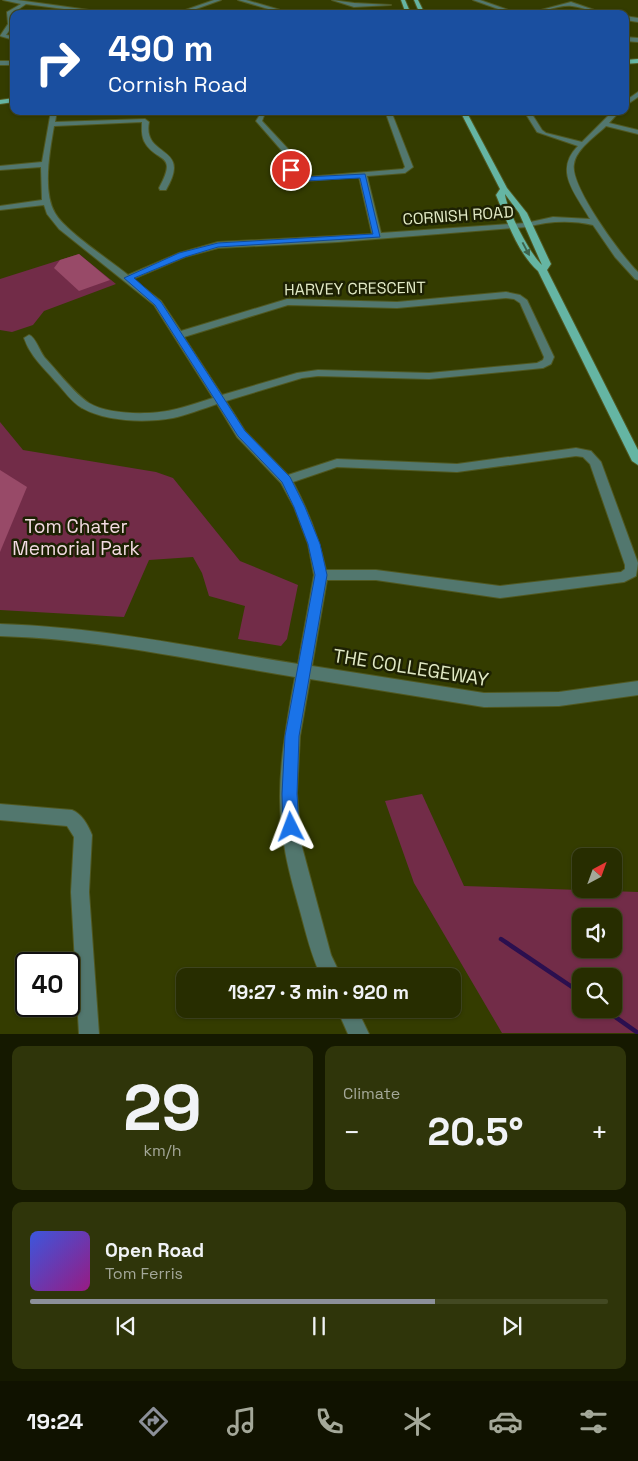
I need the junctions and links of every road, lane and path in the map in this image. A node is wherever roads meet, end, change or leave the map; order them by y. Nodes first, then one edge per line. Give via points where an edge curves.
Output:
1 (5, 0) edge
2 (220, 0) edge
3 (240, 0) edge
4 (334, 0) edge
5 (475, 0) edge
6 (387, 3) edge
7 (24, 4) junction
8 (14, 10) edge
9 (85, 10) edge
10 (188, 10) edge
11 (277, 10) edge
12 (506, 10) edge
13 (545, 10) edge
14 (591, 10) edge
15 (10, 25) edge
16 (10, 37) edge
17 (638, 94) edge
18 (635, 99) edge
19 (53, 115) edge
20 (263, 115) edge
21 (390, 115) edge
22 (465, 115) edge
23 (529, 115) edge
24 (612, 115) edge
25 (603, 123) junction
26 (50, 124) junction
27 (638, 132) edge
28 (583, 145) junction
29 (45, 164) junction
30 (0, 168) edge
31 (363, 176) junction
32 (163, 188) dead end
33 (504, 189) junction
34 (46, 202) junction
35 (0, 208) edge
36 (597, 223) junction
37 (527, 225) junction
38 (514, 226) junction
39 (377, 236) junction
40 (542, 270) junction
41 (638, 277) edge
42 (128, 278) junction
43 (179, 335) junction
44 (28, 338) dead end
45 (219, 400) junction
46 (638, 461) edge
47 (286, 480) junction
48 (321, 575) junction
49 (0, 630) edge
50 (304, 672) junction
51 (638, 688) edge
52 (0, 812) edge
53 (327, 968) edge
54 (351, 1018) edge
55 (89, 1034) edge
56 (359, 1034) edge

1 - 7 street
2 - 10 street
3 - 11 street
4 - 6 street via 354,5
5 - 12 street
7 - 8 street
7 - 9 street
13 - 14 street via 571,4
15 - 16 street via 2,36
17 - 18 street
19 - 26 street
20 - 31 street via 259,122 286,151 293,175 305,179
21 - 31 street via 409,166 405,171
22 - 33 main road
23 - 28 street via 544,134
24 - 25 street
25 - 27 street
25 - 28 street
26 - 29 street
26 - 32 street via 143,120 148,142 171,165 170,178
28 - 36 street via 570,159 568,168
29 - 30 street
29 - 34 street
31 - 39 street
33 - 37 main road via 512,196
33 - 38 main road via 500,195
34 - 35 street
34 - 42 street via 50,213 62,227
36 - 37 street, CORNISH ROAD via 588,227 540,228
36 - 41 street via 613,250
37 - 38 street, CORNISH ROAD
37 - 40 main road via 547,264
38 - 39 street, CORNISH ROAD
38 -> 40 main road via 535,266
39 - 42 street, CORNISH ROAD via 218,245 182,255
40 - 46 main road
42 - 43 street via 158,303
43 - 45 street
43 - 45 street, HARVEY CRESCENT via 287,302 397,305 506,295 524,302 549,357 539,366 429,376 301,375
44 - 45 street via 33,352 84,404 94,410 154,417
45 - 47 street via 241,434
47 - 48 street via 314,544
47 - 48 street via 337,463 457,468 576,452 586,454 596,462 632,566 631,572 624,577 500,592 376,575
48 - 50 street
49 - 50 street, THE COLLEGEWAY via 123,641
50 - 51 street, THE COLLEGEWAY via 465,698 503,701 559,699
50 - 53 street via 292,736 289,794 292,843
52 - 55 street via 72,818 83,835 80,892
54 - 56 street

